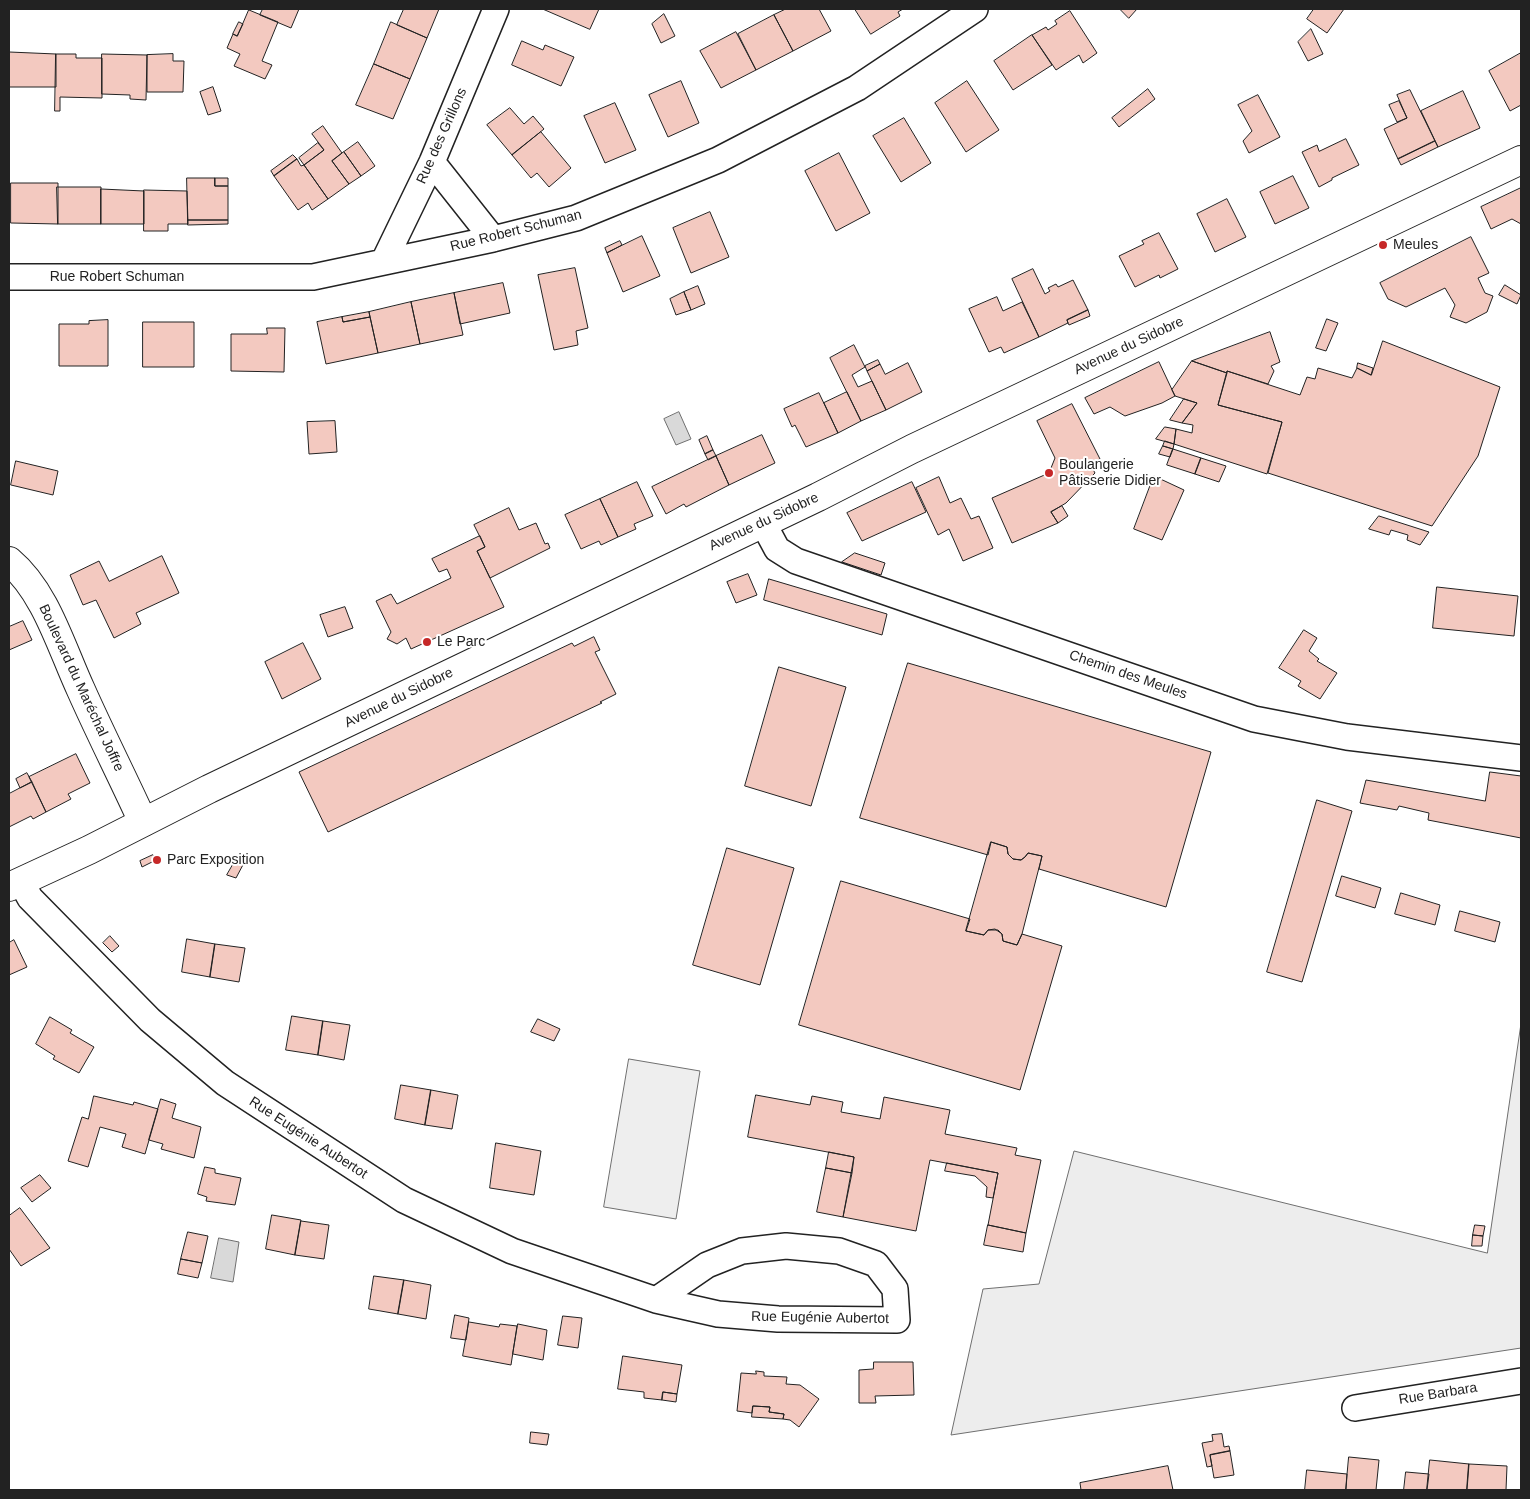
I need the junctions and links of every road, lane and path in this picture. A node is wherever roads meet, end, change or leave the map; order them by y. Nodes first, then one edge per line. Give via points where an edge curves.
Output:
1 (496, 9) edge
2 (975, 9) edge
3 (1521, 160) edge
4 (432, 162) junction
5 (493, 239) junction
6 (384, 261) junction
7 (9, 277) edge
8 (763, 523) junction
9 (9, 561) edge
10 (1521, 758) edge
11 (143, 822) junction
12 (15, 884) edge
13 (656, 1300) junction
14 (1521, 1381) edge
15 (1354, 1408) dead end

1 - 4 street, Rue des Grillons
2 - 5 street, Rue Robert Schuman via 858,88 718,160 576,218
3 - 8 main road, Avenue du Sidobre
4 - 5 street
4 - 6 street, Rue des Grillons
5 - 6 street, Rue Robert Schuman
6 - 7 street, Rue Robert Schuman via 313,277
8 - 10 street, Chemin des Meules via 777,549 796,560 1254,718 1347,737
8 - 11 main road, Avenue du Sidobre
9 - 11 main road, Boulevard du Maréchal Joffre via 41,601
11 - 12 main road, Avenue du Sidobre
12 - 13 street, Rue Eugénie Aubertot via 150,1020 233,1089 404,1200 512,1251
13 - 13 street, Rue Eugénie Aubertot via 707,1265 742,1251 786,1246 838,1251 876,1264 895,1289 897,1320 718,1314
14 - 15 street, Rue Barbara

